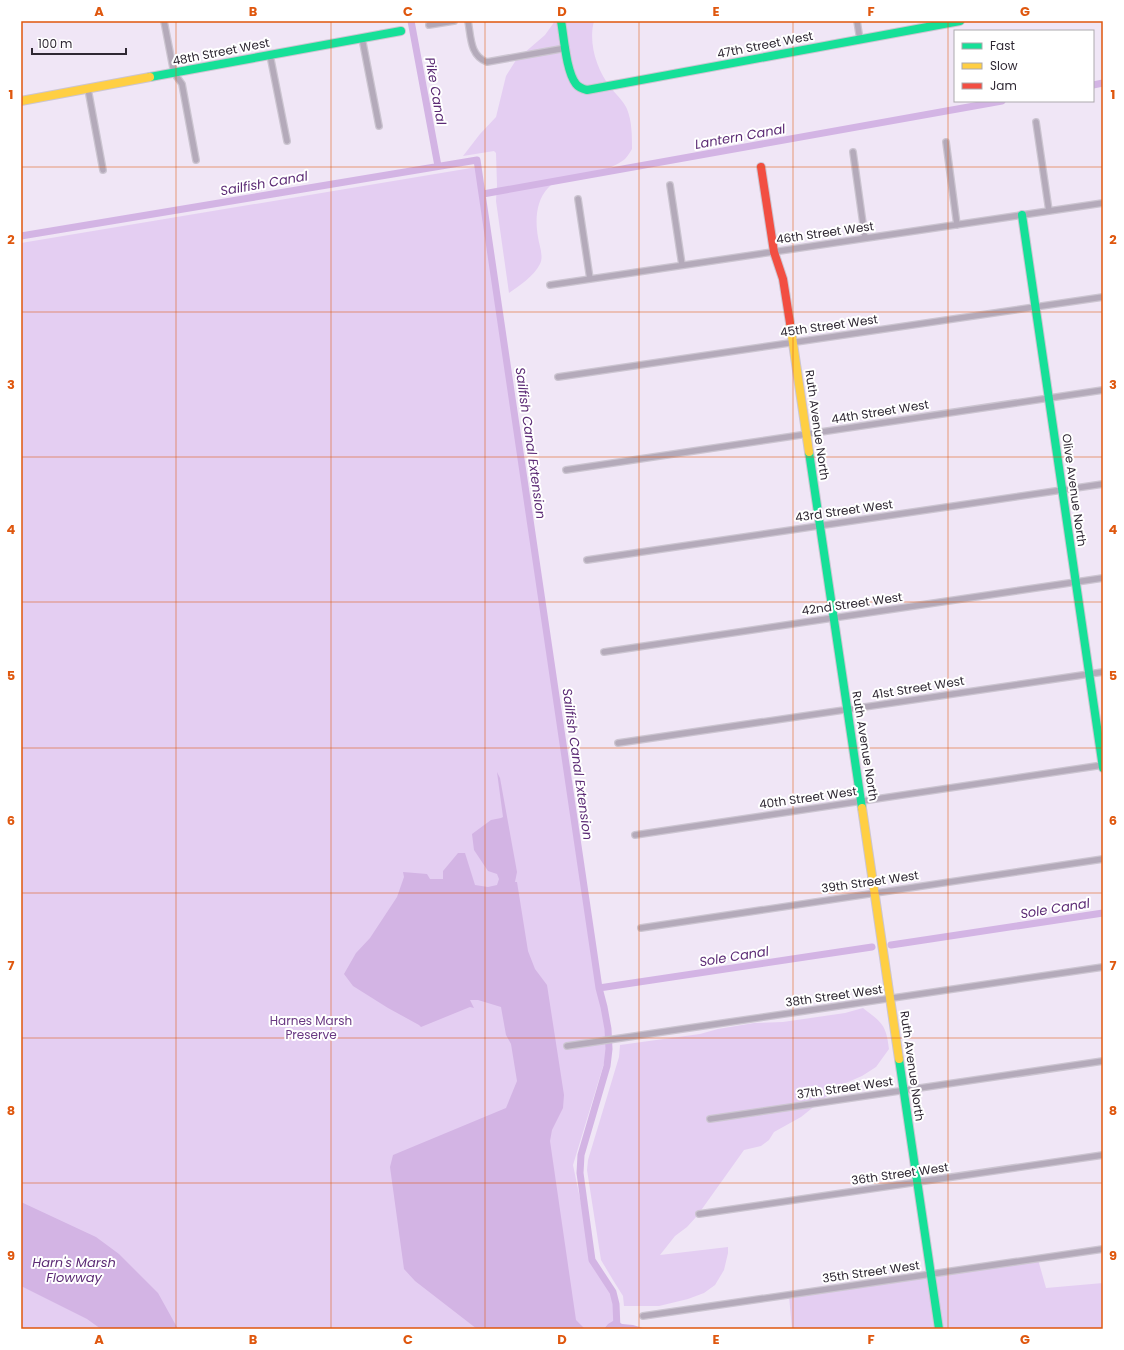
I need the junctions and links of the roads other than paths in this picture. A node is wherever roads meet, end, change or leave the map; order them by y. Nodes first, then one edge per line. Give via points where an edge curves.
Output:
1 (164, 21) edge
2 (454, 21) edge
3 (468, 21) edge
4 (561, 21) edge
5 (856, 21) edge
6 (960, 21) edge
7 (429, 26) dead end
8 (401, 31) dead end
9 (362, 38) junction
10 (860, 40) junction
11 (566, 48) junction
12 (270, 55) junction
13 (174, 73) junction
14 (88, 89) junction
15 (21, 101) edge
16 (1036, 122) dead end
17 (379, 126) dead end
18 (287, 141) dead end
19 (946, 142) dead end
20 (853, 152) dead end
21 (196, 160) dead end
22 (762, 168) dead end
23 (104, 170) dead end
24 (670, 185) dead end
25 (578, 199) dead end
26 (1103, 203) edge
27 (1049, 211) junction
28 (1022, 215) junction
29 (957, 225) junction
30 (865, 238) junction
31 (774, 252) junction
32 (682, 265) junction
33 (590, 279) junction
34 (550, 285) dead end
35 (1103, 297) edge
36 (1035, 306) junction
37 (792, 342) junction
38 (558, 377) dead end
39 (1103, 390) edge
40 (1049, 398) junction
41 (806, 434) junction
42 (566, 470) dead end
43 (1103, 484) edge
44 (1062, 490) junction
45 (819, 526) junction
46 (587, 560) dead end
47 (1103, 578) edge
48 (1075, 582) junction
49 (833, 618) junction
50 (604, 652) dead end
51 (1103, 672) edge
52 (1089, 674) junction
53 (847, 710) junction
54 (618, 743) dead end
55 (1103, 766) edge
56 (861, 801) junction
57 (635, 835) dead end
58 (1103, 859) edge
59 (874, 893) junction
60 (641, 928) dead end
61 (1103, 967) edge
62 (890, 999) junction
63 (567, 1046) dead end
64 (1103, 1061) edge
65 (903, 1091) junction
66 (710, 1119) dead end
67 (1103, 1155) edge
68 (917, 1182) junction
69 (699, 1214) dead end
70 (1103, 1249) edge
71 (930, 1274) junction
72 (643, 1316) dead end
73 (939, 1329) edge

1 - 13 street
2 - 7 street
3 - 11 street via 476,55 488,62
4 - 11 street
5 - 10 street
6 - 10 street, 47th Street West
8 - 9 street, 48th Street West
9 - 12 street, 48th Street West
9 - 17 street
10 - 11 street, 47th Street West via 587,90 575,84
12 - 13 street, 48th Street West
12 - 18 street
13 - 14 street, 48th Street West
13 - 21 street via 182,84
14 - 15 street, 48th Street West
14 - 23 street
16 - 27 street
19 - 29 street
20 - 30 street
22 - 31 street, Ruth Avenue North
24 - 32 street
25 - 33 street
26 - 27 street, 46th Street West
27 - 28 street, 46th Street West
28 - 29 street, 46th Street West
28 - 36 street, Olive Avenue North
29 - 30 street, 46th Street West
30 - 31 street, 46th Street West
31 - 32 street, 46th Street West
31 - 37 street, Ruth Avenue North via 784,279
32 - 33 street, 46th Street West
33 - 34 street, 46th Street West
35 - 36 street, 45th Street West
36 - 37 street, 45th Street West
36 - 40 street, Olive Avenue North
37 - 38 street, 45th Street West
37 - 41 street, Ruth Avenue North
39 - 40 street, 44th Street West
40 - 41 street, 44th Street West
40 - 44 street, Olive Avenue North
41 - 42 street, 44th Street West
41 - 45 street, Ruth Avenue North
43 - 44 street, 43rd Street West
44 - 45 street, 43rd Street West
44 - 48 street, Olive Avenue North
45 - 46 street, 43rd Street West
45 - 49 street, Ruth Avenue North
47 - 48 street, 42nd Street West
48 - 49 street, 42nd Street West
48 - 52 street, Olive Avenue North
49 - 50 street, 42nd Street West
49 - 53 street, Ruth Avenue North
51 - 52 street, 41st Street West
52 - 53 street, 41st Street West
52 - 55 street, Olive Avenue North
53 - 54 street, 41st Street West
53 - 56 street, Ruth Avenue North
55 - 56 street, 40th Street West
56 - 57 street, 40th Street West
56 - 59 street, Ruth Avenue North
58 - 59 street, 39th Street West
59 - 60 street, 39th Street West
59 - 62 street, Ruth Avenue North
61 - 62 street, 38th Street West
62 - 63 street, 38th Street West
62 - 65 street, Ruth Avenue North
64 - 65 street, 37th Street West
65 - 66 street, 37th Street West
65 - 68 street, Ruth Avenue North
67 - 68 street, 36th Street West
68 - 69 street, 36th Street West
68 - 71 street, Ruth Avenue North
70 - 71 street, 35th Street West
71 - 72 street, 35th Street West
71 - 73 street, Ruth Avenue North

